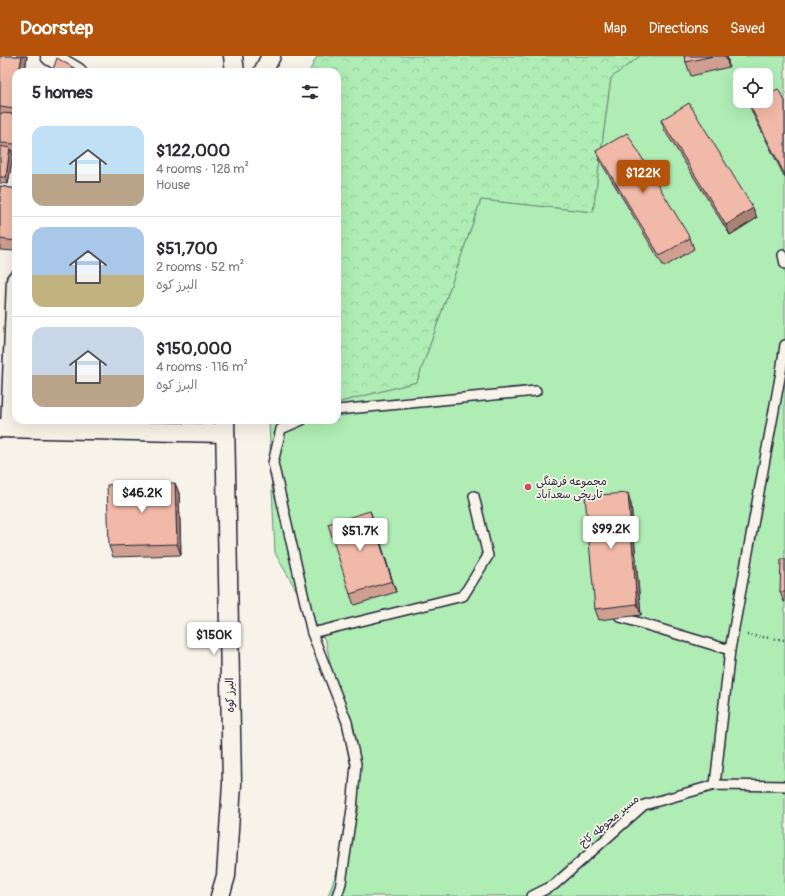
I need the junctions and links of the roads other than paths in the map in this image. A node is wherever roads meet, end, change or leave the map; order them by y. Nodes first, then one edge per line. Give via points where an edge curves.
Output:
1 (50, 56) edge
2 (233, 56) edge
3 (271, 56) edge
4 (70, 68) edge
5 (234, 68) edge
6 (265, 68) edge
7 (12, 334) edge
8 (785, 345) edge
9 (536, 391) dead end
10 (341, 410) edge
11 (293, 424) edge
12 (225, 426) edge
13 (5, 428) edge
14 (474, 496) dead end
15 (620, 617) edge
16 (312, 633) junction
17 (730, 650) junction
18 (715, 785) junction
19 (785, 786) edge
20 (220, 896) edge
21 (338, 896) edge
22 (532, 896) edge

1 - 4 street
2 - 5 street
3 - 6 street
7 - 13 street
8 - 17 lane
9 - 10 lane
11 - 16 lane via 281,429 273,463
12 - 13 street
12 - 20 street, البرز کوه via 232,784 226,876
14 - 16 lane via 488,556 463,596
15 - 17 lane
16 - 21 lane via 346,722 356,764 342,884
17 - 18 lane
18 - 19 lane, مسیر محوطه کاخ
18 - 22 lane, مسیر محوطه کاخ via 644,805 554,885

